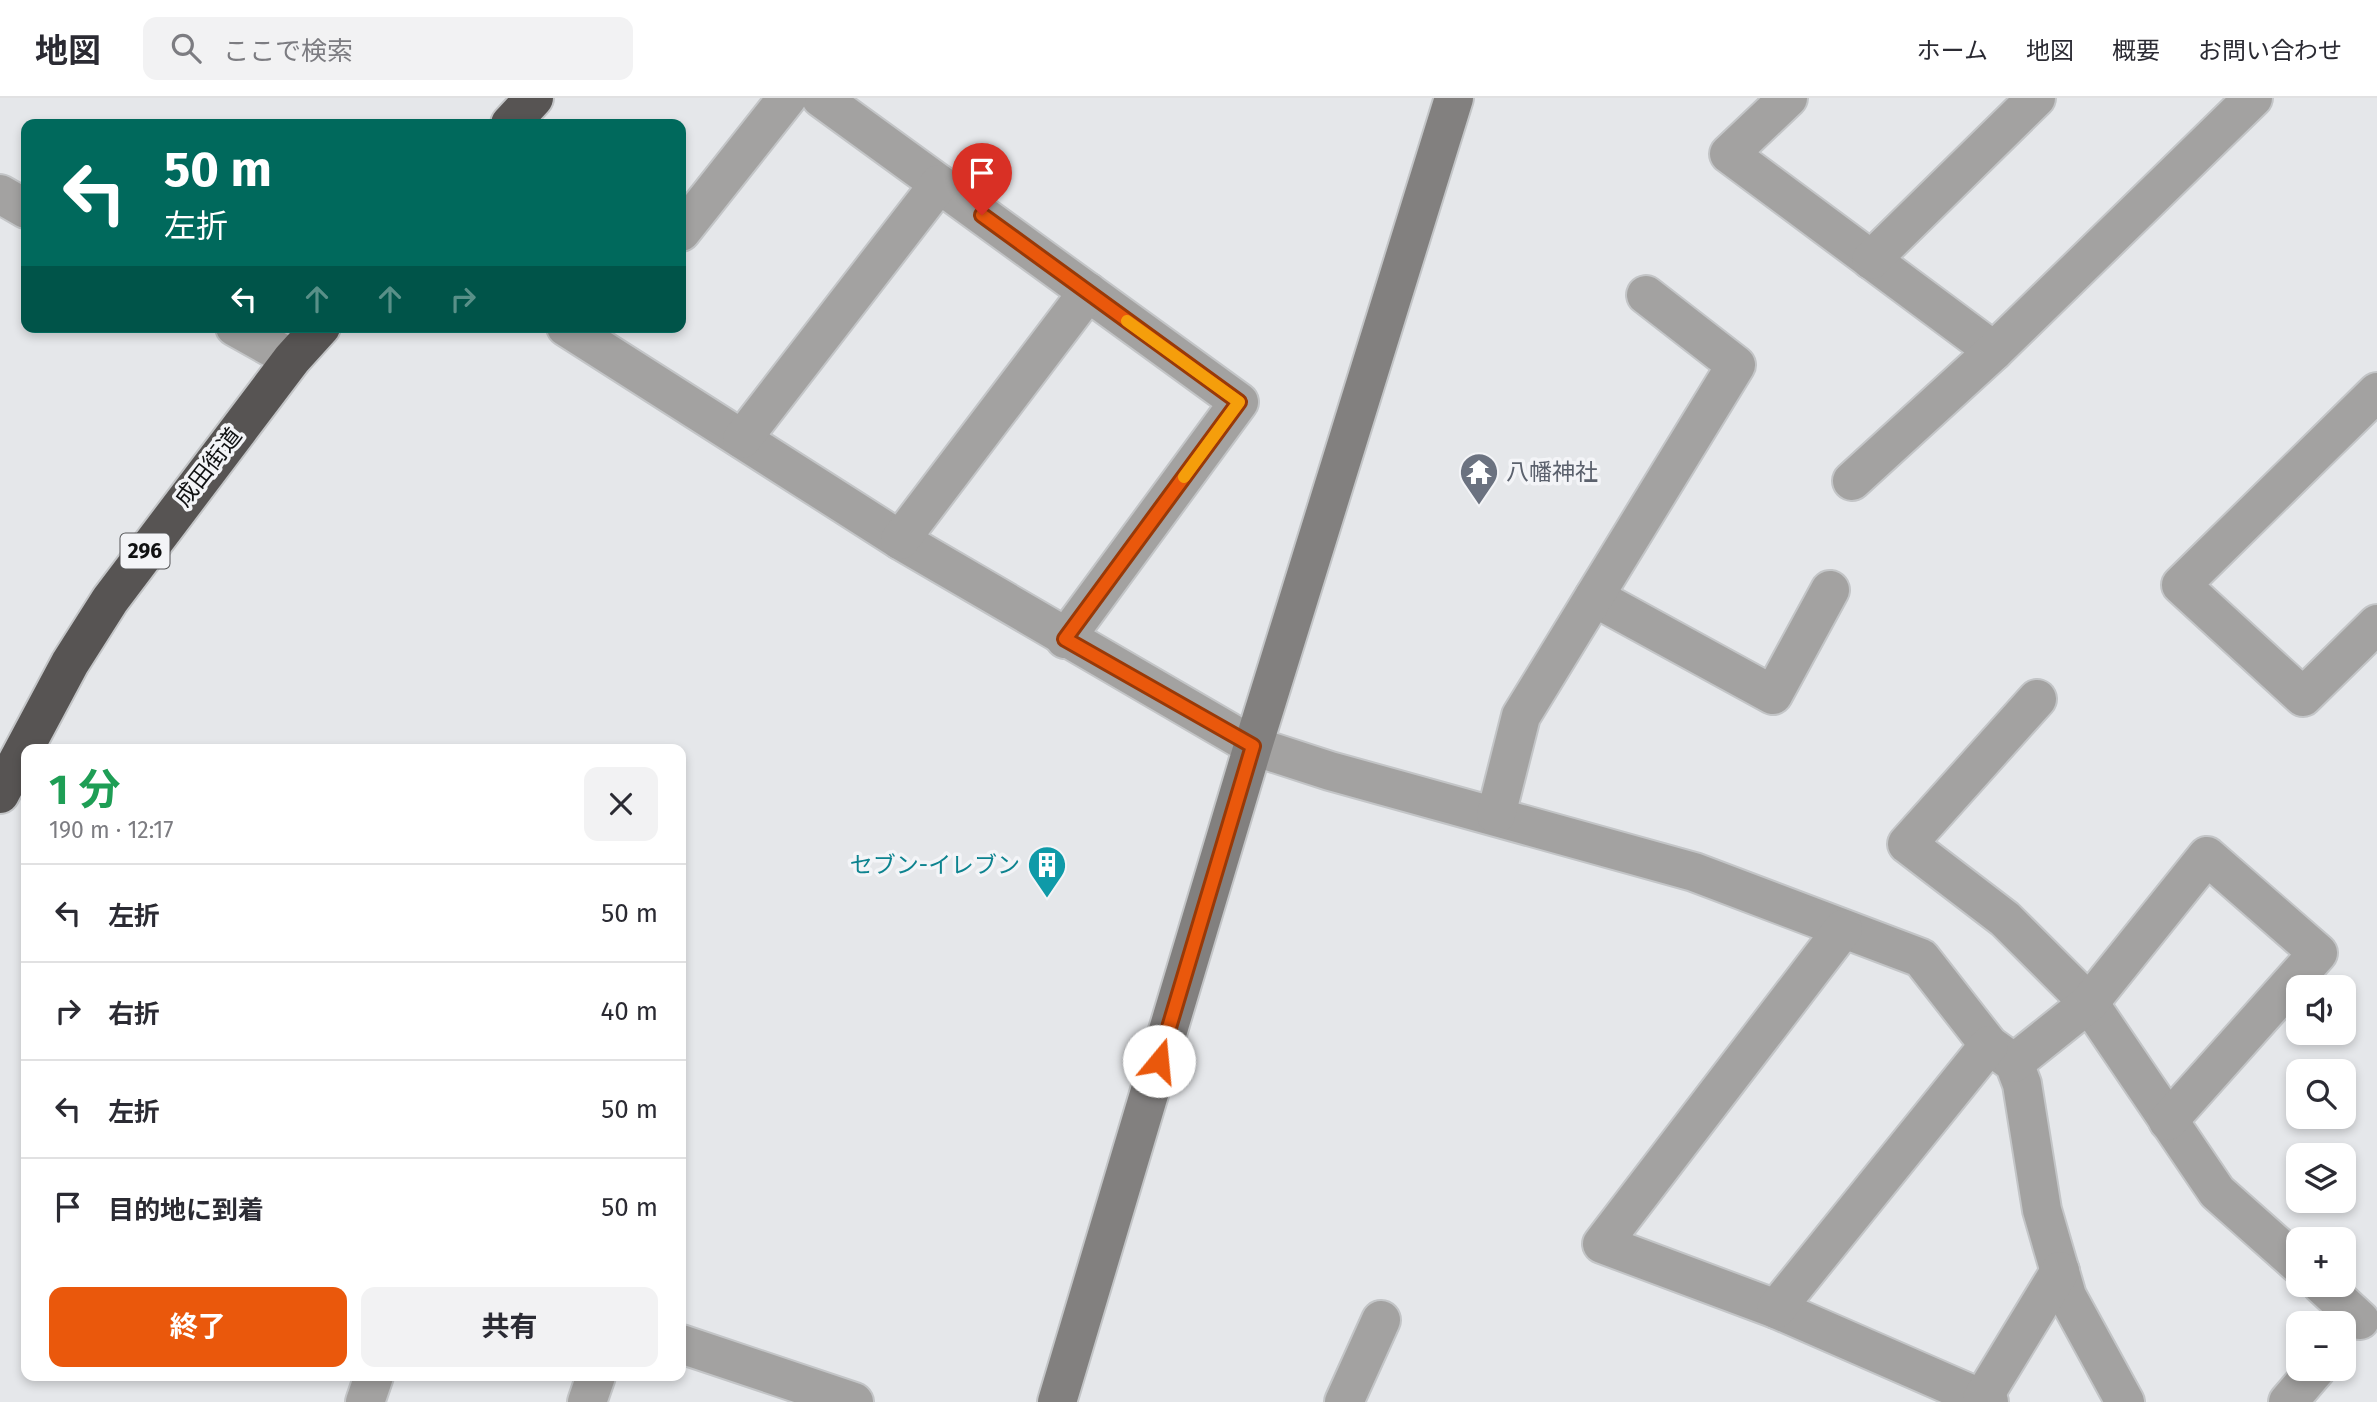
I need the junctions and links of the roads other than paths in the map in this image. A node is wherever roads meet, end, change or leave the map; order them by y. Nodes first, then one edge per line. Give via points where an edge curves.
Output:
1 (534, 98) edge
2 (786, 98) edge
3 (821, 98) edge
4 (1454, 98) edge
5 (1788, 98) edge
6 (2036, 98) edge
7 (2253, 98) edge
8 (515, 119) edge
9 (939, 184) junction
10 (0, 194) edge
11 (21, 206) edge
12 (686, 226) edge
13 (1871, 260) junction
14 (1088, 292) junction
15 (1646, 295) dead end
16 (246, 333) edge
17 (316, 333) edge
18 (588, 333) edge
19 (1994, 351) junction
20 (292, 359) junction
21 (2377, 392) edge
22 (742, 439) junction
23 (1852, 481) dead end
24 (900, 541) junction
25 (1830, 590) dead end
26 (1594, 597) junction
27 (2377, 624) edge
28 (1065, 639) junction
29 (2037, 699) dead end
30 (26, 744) edge
31 (1253, 746) junction
32 (21, 754) edge
33 (0, 794) edge
34 (1496, 815) junction
35 (1843, 929) junction
36 (2089, 1003) junction
37 (2001, 1054) junction
38 (2168, 1121) junction
39 (2286, 1253) edge
40 (2060, 1270) junction
41 (2335, 1297) edge
42 (1776, 1309) junction
43 (2360, 1319) edge
44 (1381, 1320) dead end
45 (686, 1346) edge
46 (372, 1381) edge
47 (594, 1381) edge
48 (2306, 1381) edge
49 (832, 1398) edge
50 (1985, 1400) edge
51 (365, 1402) edge
52 (587, 1402) edge
53 (1057, 1402) edge
54 (1344, 1402) edge
55 (2125, 1402) edge
56 (2288, 1402) edge

1 - 8 highway
2 - 12 street
3 - 9 street
4 - 31 street
5 - 13 street via 1729,154
6 - 13 street
7 - 19 street
9 - 14 street
9 - 22 street
10 - 11 street
13 - 19 street
14 - 24 street
14 - 28 street via 1239,402
15 - 26 street via 1736,365
16 - 20 street
17 - 20 highway, 成田街道 / 296
18 - 22 street
19 - 23 street
20 - 30 highway, 成田街道 / 296 via 110,600 69,663
21 - 27 street via 2182,585 2303,697
22 - 24 street
24 - 28 street
25 - 26 street via 1773,695
26 - 34 street via 1521,716
28 - 31 street
29 - 36 street via 1908,844 2005,919
31 - 34 street
31 - 53 street
32 - 33 highway, 成田街道 / 296
34 - 35 street via 1694,872
35 - 37 street via 1921,958
35 - 42 street via 1602,1244
36 - 37 street
36 - 38 street
36 - 38 street via 2207,856 2318,953
37 - 40 street via 2022,1084 2042,1210
37 - 42 street
38 - 39 street via 2217,1192
40 - 50 street
40 - 55 street via 2067,1296
41 - 43 street
42 - 50 street
44 - 54 street
45 - 49 street
46 - 51 street
47 - 52 street
48 - 56 street

